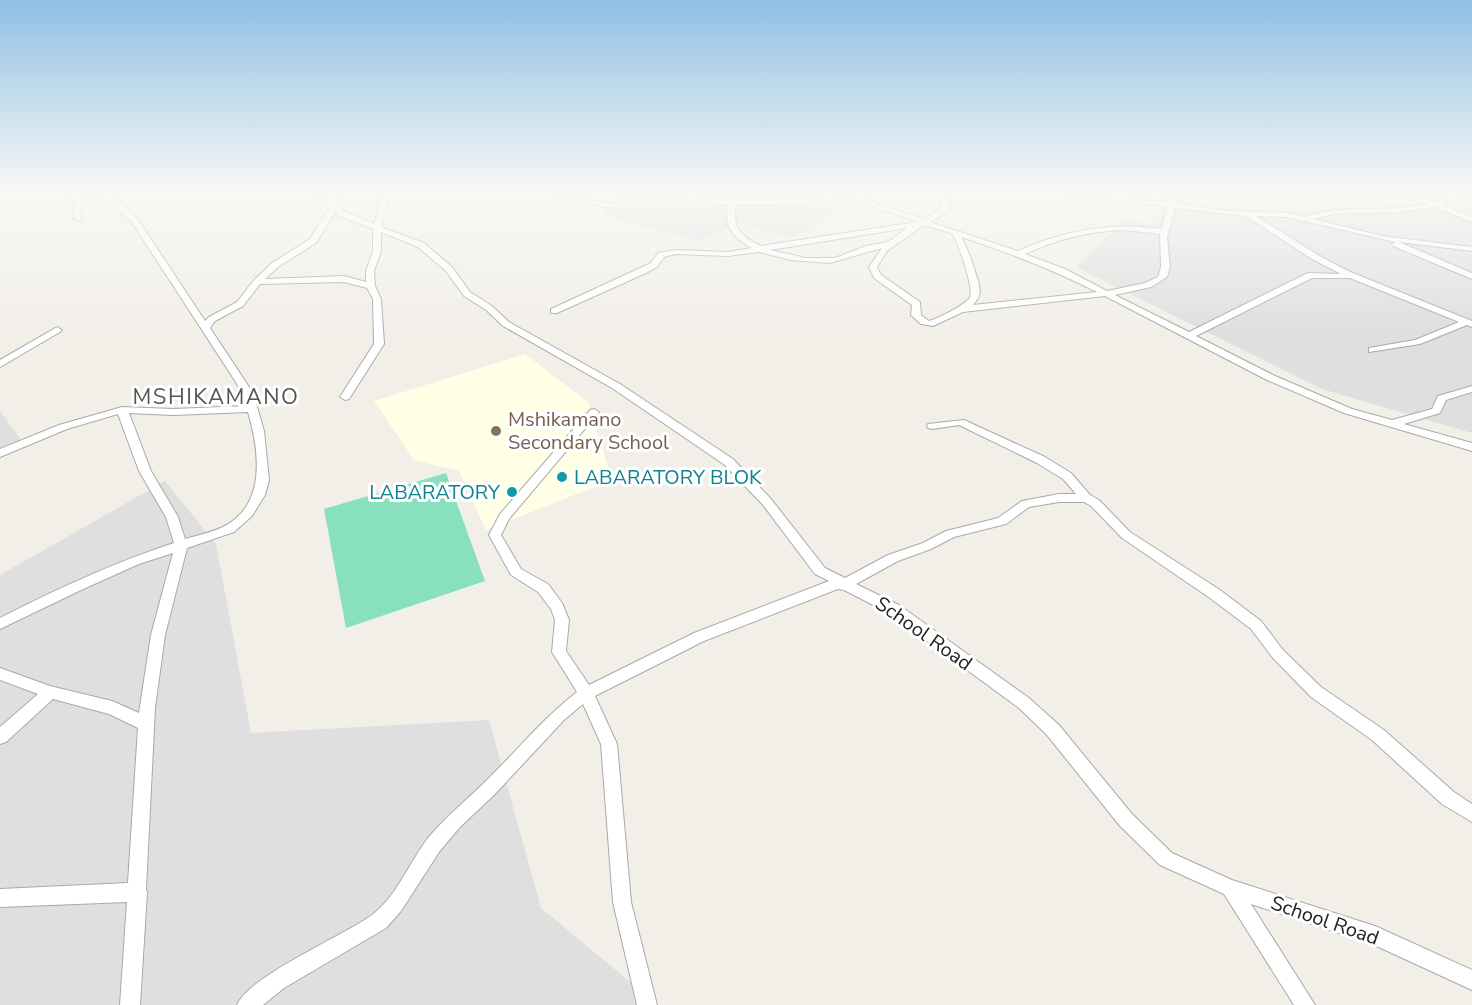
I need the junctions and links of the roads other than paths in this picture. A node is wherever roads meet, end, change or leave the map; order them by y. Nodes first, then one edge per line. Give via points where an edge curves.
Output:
1 (146, 238) edge
2 (315, 238) edge
3 (377, 238) edge
4 (402, 238) edge
5 (740, 238) edge
6 (827, 238) edge
7 (900, 238) edge
8 (957, 238) edge
9 (973, 238) edge
10 (1060, 238) edge
11 (1164, 238) edge
12 (1285, 238) edge
13 (1382, 238) joint
14 (894, 243) junction
15 (759, 249) junction
16 (1472, 249) edge
17 (1020, 253) junction
18 (1472, 276) edge
19 (1354, 277) junction
20 (257, 282) junction
21 (371, 286) junction
22 (1106, 292) junction
23 (961, 310) junction
24 (554, 311) dead end
25 (1470, 323) edge
26 (205, 328) junction
27 (57, 330) dead end
28 (1189, 336) junction
29 (1372, 350) dead end
30 (0, 364) edge
31 (1472, 389) edge
32 (345, 397) dead end
33 (254, 409) junction
34 (122, 410) junction
35 (594, 412) dead end
36 (1389, 425) junction
37 (932, 426) dead end
38 (1472, 447) edge
39 (0, 453) edge
40 (1086, 498) junction
41 (181, 545) junction
42 (841, 584) junction
43 (0, 624) edge
44 (0, 674) edge
45 (50, 692) junction
46 (586, 693) junction
47 (146, 724) junction
48 (0, 737) edge
49 (1472, 814) edge
50 (1230, 888) junction
51 (138, 892) junction
52 (0, 898) edge
53 (1472, 980) edge
54 (130, 1005) edge
55 (247, 1005) edge
56 (646, 1005) edge
57 (1305, 1005) edge

1 - 26 street
2 - 20 street
3 - 21 street
4 - 42 street, School Road via 427,249 449,268 467,294 506,324 616,386 729,462 767,502 820,571
5 - 15 street
6 - 15 street
7 - 14 street
8 - 23 street via 966,249 976,290 972,301
9 - 17 street
10 - 17 street
11 - 22 street via 1166,270 1162,278
12 - 19 street
13 - 16 street
13 - 18 street
14 - 15 street via 831,261
14 - 23 street via 877,257 873,267 877,276 917,304 917,318 934,324
15 - 24 street via 728,254 662,255 643,271
17 - 22 street
19 - 25 street
19 - 28 street via 1311,275
20 - 21 street via 344,279
20 - 26 street via 240,304 212,319
21 - 32 street via 377,299 379,344
22 - 23 street
22 - 28 street
25 - 29 street via 1417,342
26 - 33 street via 248,393
27 - 30 street
28 - 36 street via 1302,392
31 - 36 street via 1442,398 1438,408 1430,413
33 - 34 street
33 - 41 street via 263,480 259,495 248,513 230,529
34 - 39 street via 72,423
34 - 41 street via 145,471 172,518
35 - 46 street via 511,509 495,535 516,572 543,588 557,607 562,620 559,652
36 - 38 street
37 - 40 street via 960,423 1041,460 1067,476
40 - 42 street via 1026,504 1002,521 950,534
40 - 49 street via 1126,535 1248,618 1316,692 1378,735 1448,798
41 - 43 street via 76,586
41 - 47 street via 153,664
42 - 46 street via 699,637
42 - 50 street, School Road via 894,609 1024,703 1053,730 1146,842 1166,859
44 - 45 street
45 - 47 street via 112,708
45 - 48 street
46 - 55 street via 454,821 385,916 277,981
46 - 56 street via 610,748 621,892
47 - 51 street
50 - 53 street, School Road via 1375,935
50 - 57 street
51 - 52 street
51 - 54 street

